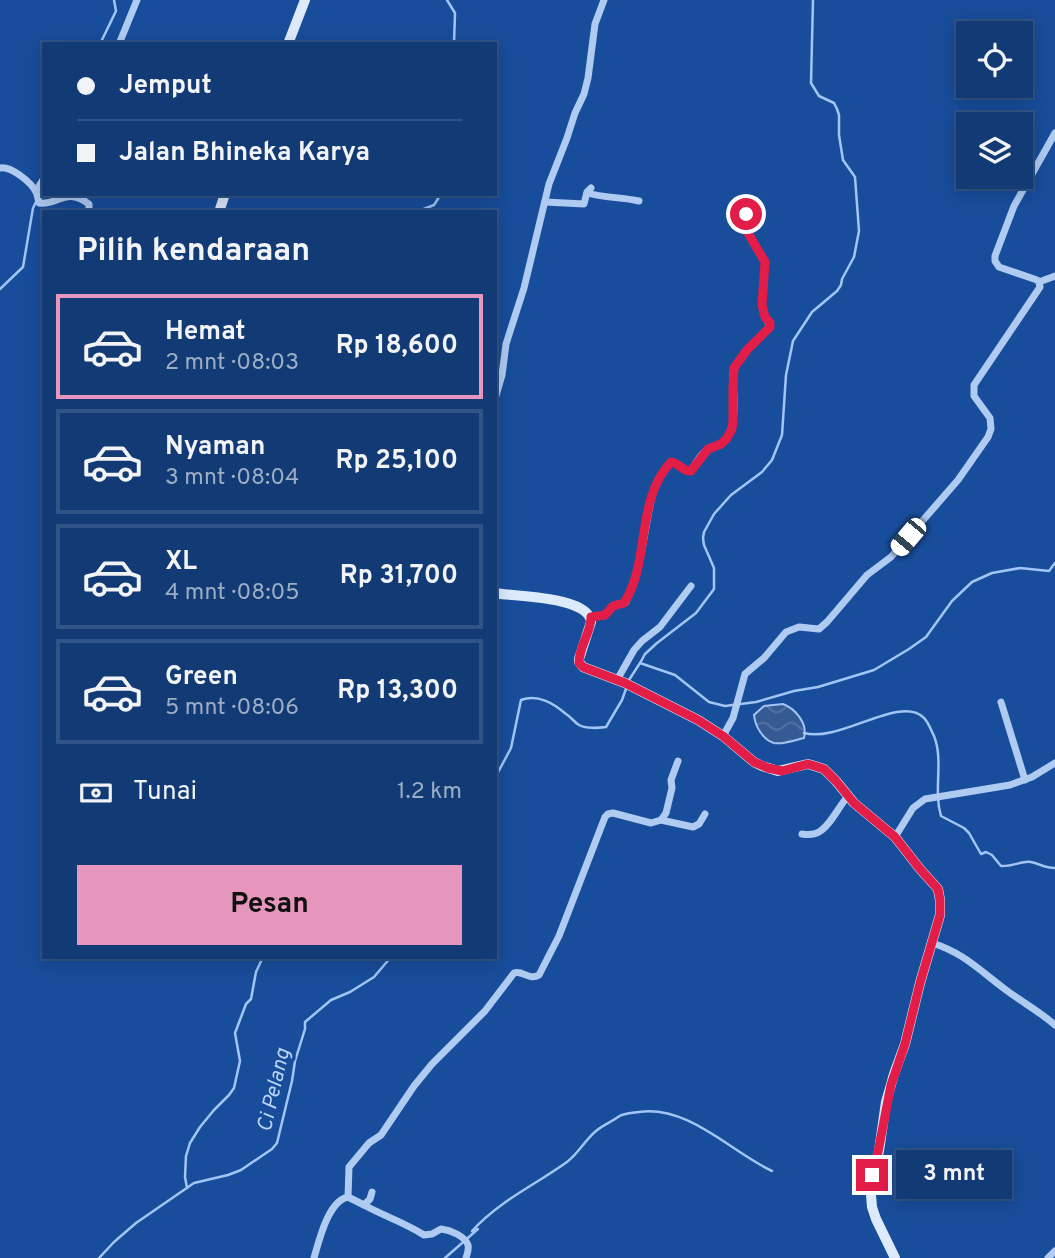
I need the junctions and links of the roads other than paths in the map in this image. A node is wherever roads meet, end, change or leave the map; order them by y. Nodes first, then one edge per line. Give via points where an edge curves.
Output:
1 (137, 0) edge
2 (305, 0) edge
3 (604, 0) edge
4 (120, 42) edge
5 (289, 42) edge
6 (1055, 133) edge
7 (0, 168) edge
8 (42, 181) edge
9 (36, 191) junction
10 (68, 196) edge
11 (68, 196) edge
12 (639, 201) dead end
13 (545, 202) junction
14 (89, 210) edge
15 (746, 214) dead end
16 (1055, 276) edge
17 (1039, 282) junction
18 (497, 392) edge
19 (691, 586) dead end
20 (497, 593) edge
21 (591, 617) junction
22 (617, 680) junction
23 (1001, 702) dead end
24 (723, 736) junction
25 (678, 761) dead end
26 (1055, 763) edge
27 (1025, 780) junction
28 (848, 796) junction
29 (705, 814) dead end
30 (661, 820) junction
31 (802, 834) dead end
32 (895, 837) junction
33 (932, 943) junction
34 (1055, 1025) edge
35 (372, 1192) dead end
36 (348, 1197) junction
37 (364, 1205) junction
38 (1055, 1251) edge
39 (314, 1258) edge
40 (466, 1258) edge
41 (895, 1258) edge
42 (1048, 1258) edge

1 - 4 street
2 - 5 street
3 - 13 street via 595,24 584,94
6 - 17 street via 1014,206 995,258 1003,269
7 - 9 street via 10,169
8 - 9 street
9 - 10 street via 39,203
11 - 14 street via 86,201
12 - 13 street via 600,197 589,191 584,204
13 - 18 street
15 - 21 street via 748,233 765,262 762,305 770,326 734,368 732,429 691,471 675,463 668,465 651,498 636,576 626,602 603,616
16 - 17 street
17 - 24 street via 1039,289 974,385 974,396 990,418 988,437 958,480 891,557 867,575 827,622 819,629 799,627 786,632 745,674
19 - 22 street via 658,630 634,650
20 - 21 street via 562,602
21 - 22 street via 579,663
22 - 24 street
23 - 27 street
24 - 28 street via 754,762 773,771 804,764 821,767
25 - 30 street
26 - 27 street
27 - 32 street via 925,799 913,808
28 - 31 street via 822,830
28 - 32 street
29 - 30 street via 693,827
30 - 36 street via 650,823 606,815 559,936 538,975 514,973 485,1011 432,1064 381,1135 349,1167
32 - 33 street via 940,892 940,915
33 - 34 street via 965,957
33 - 41 street via 891,1085 870,1183 872,1207
35 - 37 street
36 - 37 street
36 - 39 street via 339,1200 327,1221
37 - 40 street via 424,1235 441,1229 455,1233 467,1243
38 - 42 street

